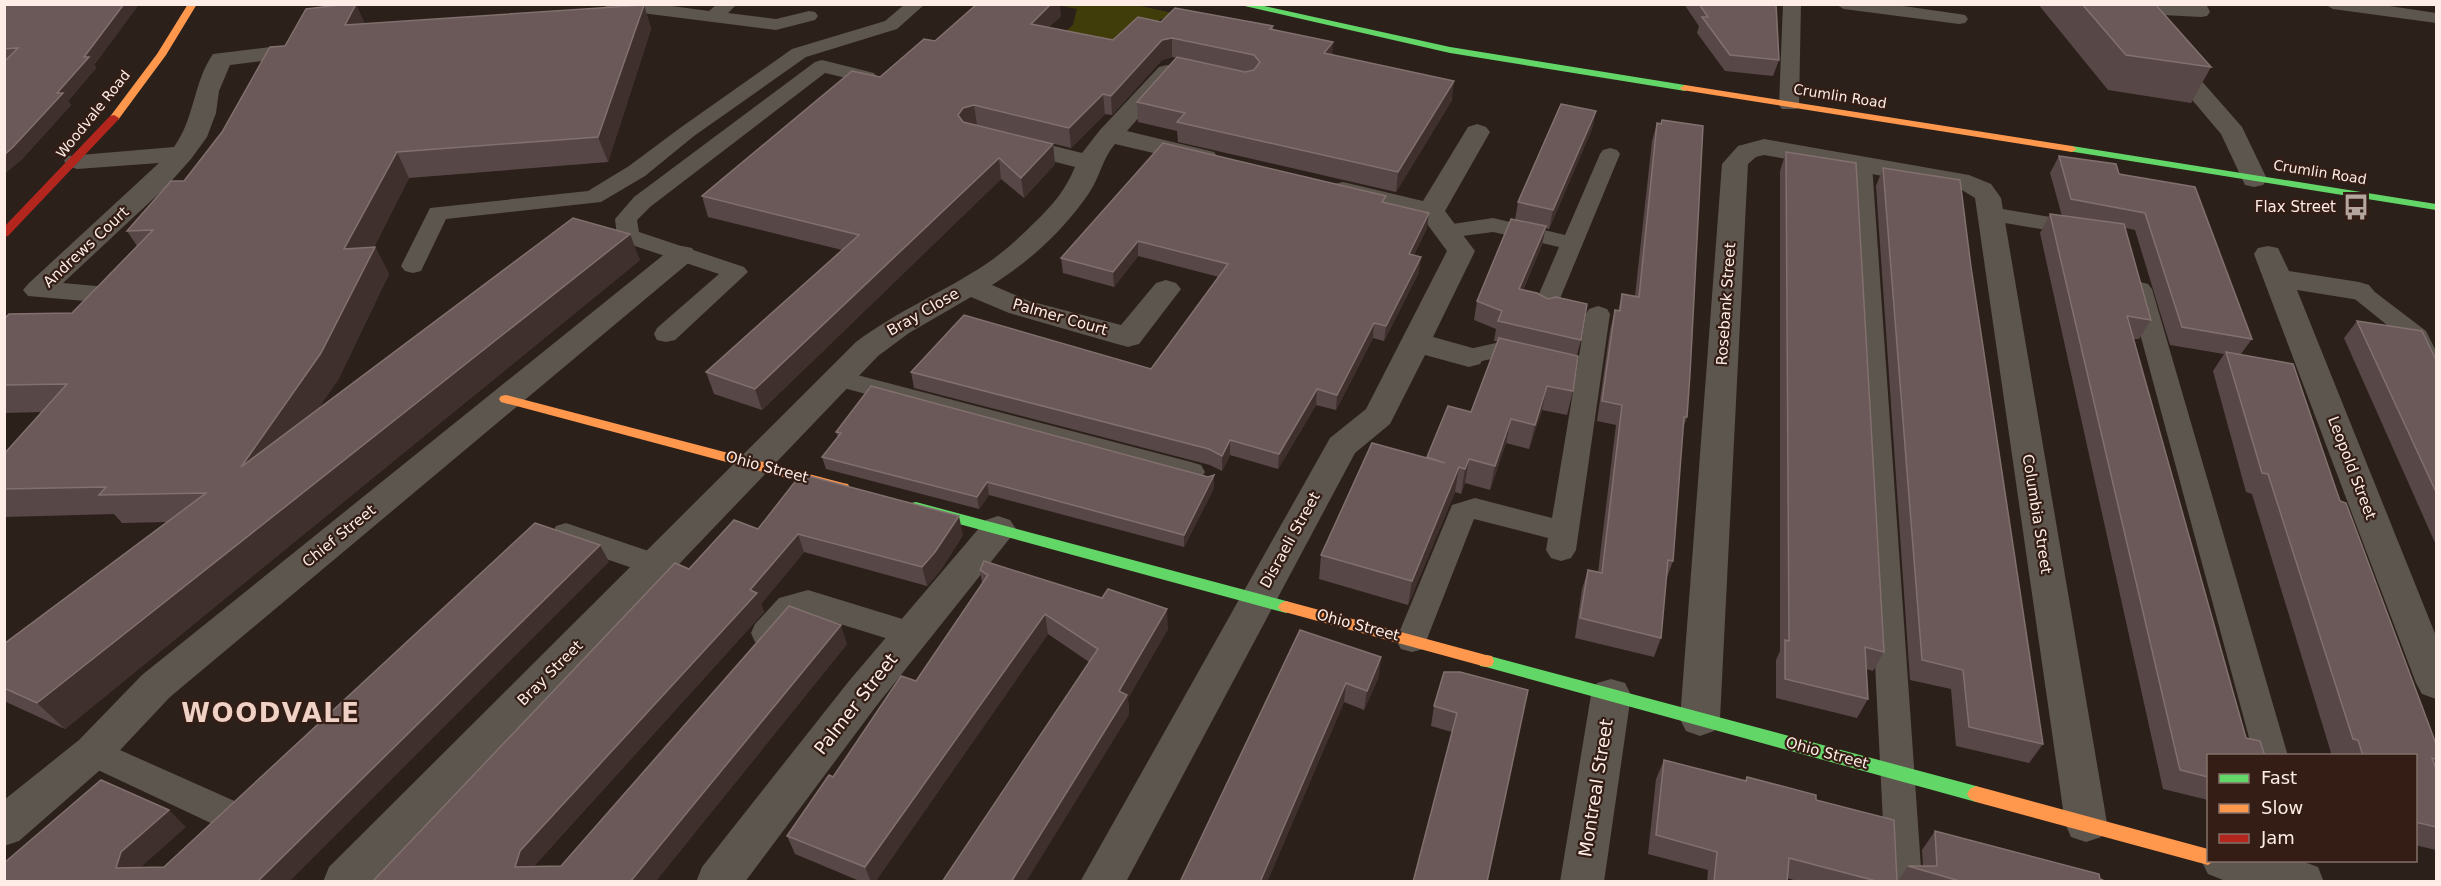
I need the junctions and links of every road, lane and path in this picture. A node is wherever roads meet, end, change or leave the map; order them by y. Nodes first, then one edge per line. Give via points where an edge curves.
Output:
1 (193, 4) edge
2 (610, 4) edge
3 (728, 4) edge
4 (916, 4) edge
5 (1240, 4) edge
6 (1792, 4) edge
7 (1844, 4) edge
8 (2197, 4) edge
9 (2333, 4) edge
10 (647, 6) edge
11 (2124, 6) edge
12 (713, 16) junction
13 (809, 16) dead end
14 (2436, 18) edge
15 (1959, 19) dead end
16 (287, 52) edge
17 (1193, 71) edge
18 (867, 77) edge
19 (1790, 105) junction
20 (1477, 132) dead end
21 (1109, 135) junction
22 (987, 137) edge
23 (182, 154) junction
24 (1610, 154) dead end
25 (77, 161) junction
26 (1088, 162) junction
27 (1224, 162) edge
28 (1861, 164) junction
29 (2253, 179) junction
30 (1316, 184) edge
31 (2436, 207) edge
32 (1989, 210) junction
33 (1439, 221) junction
34 (2102, 233) edge
35 (4, 234) edge
36 (1572, 243) junction
37 (682, 254) junction
38 (2131, 260) edge
39 (413, 266) dead end
40 (970, 286) junction
41 (1166, 290) dead end
42 (2359, 291) joint
43 (108, 294) edge
44 (1545, 308) edge
45 (1599, 314) dead end
46 (666, 334) dead end
47 (1416, 342) junction
48 (1469, 357) joint
49 (1570, 368) junction
50 (2436, 376) edge
51 (838, 378) junction
52 (506, 399) junction
53 (754, 464) junction
54 (1209, 477) edge
55 (855, 491) edge
56 (899, 502) edge
57 (539, 525) edge
58 (998, 529) junction
59 (656, 565) junction
60 (1257, 598) junction
61 (911, 634) junction
62 (1412, 640) junction
63 (743, 659) edge
64 (2436, 683) edge
65 (1611, 695) junction
66 (1700, 719) junction
67 (93, 752) junction
68 (2270, 754) edge
69 (1897, 772) junction
70 (2086, 823) junction
71 (4, 827) edge
72 (203, 836) edge
73 (2207, 857) edge
74 (2227, 862) edge
75 (2290, 876) edge
76 (345, 882) edge
77 (718, 882) edge
78 (1102, 882) edge
79 (1582, 882) edge
80 (1904, 882) edge

1 - 25 main road, Woodvale Road via 161,55
2 - 10 lane
3 - 12 lane
4 - 39 lane via 891,25 799,53 637,171 593,197 438,213
5 - 19 main road, Crumlin Road via 1450,50
6 - 19 lane
7 - 15 lane
8 - 11 lane via 2201,12
9 - 14 lane
10 - 12 lane
11 - 29 street via 2233,132
12 - 13 lane via 776,25
16 - 23 street, Andrews Court via 221,59 207,92 201,121
17 - 21 street, Bray Close via 1172,66
18 - 37 lane via 822,66 642,202 626,219 628,236
19 - 29 main road, Crumlin Road
20 - 33 street
21 - 26 street, Bray Close
21 - 27 street
22 - 26 street
23 - 25 street
23 - 43 street, Andrews Court via 39,290
24 - 36 lane
25 - 35 main road, Woodvale Road
26 - 40 street, Bray Close via 1077,192 1054,217 1017,253
28 - 32 street, Rosebank Street via 1969,183 1988,198
28 - 66 street, Rosebank Street via 1764,147 1739,155 1735,164
28 - 69 lane
29 - 31 main road, Crumlin Road
30 - 33 street
32 - 34 lane
32 - 70 street, Columbia Street
33 - 36 lane via 1493,225
33 - 47 street, Disraeli Street via 1461,251
36 - 44 lane
37 - 46 lane via 736,272
37 - 52 street, Chief Street
38 - 68 lane
40 - 41 street, Palmer Court via 1019,307 1128,337
40 - 51 street, Bray Close via 886,333
42 - 50 lane via 2417,337
42 - 64 street, Leopold Street via 2273,266
45 - 49 lane
47 - 48 street
47 - 60 street, Disraeli Street via 1379,416 1342,446
48 - 49 lane via 1496,351
49 - 62 lane via 1562,541 1475,508 1462,512
51 - 53 street, Bray Close
51 - 54 lane
52 - 53 main road, Ohio Street
52 - 67 street, Chief Street via 156,686
53 - 55 main road, Ohio Street
53 - 59 street, Bray Street
56 - 58 main road, Ohio Street
57 - 59 lane
58 - 60 main road, Ohio Street
58 - 61 street, Palmer Street
59 - 76 street, Bray Street
60 - 62 main road, Ohio Street
60 - 78 street, Disraeli Street
61 - 63 lane via 808,602 790,606
61 - 77 street, Palmer Street
62 - 65 main road, Ohio Street
65 - 66 main road, Ohio Street
65 - 79 street, Montreal Street
66 - 69 main road, Ohio Street
67 - 71 street, Chief Street
67 - 72 lane via 236,806
69 - 70 main road, Ohio Street
69 - 80 lane
70 - 73 main road, Ohio Street
74 - 75 street

